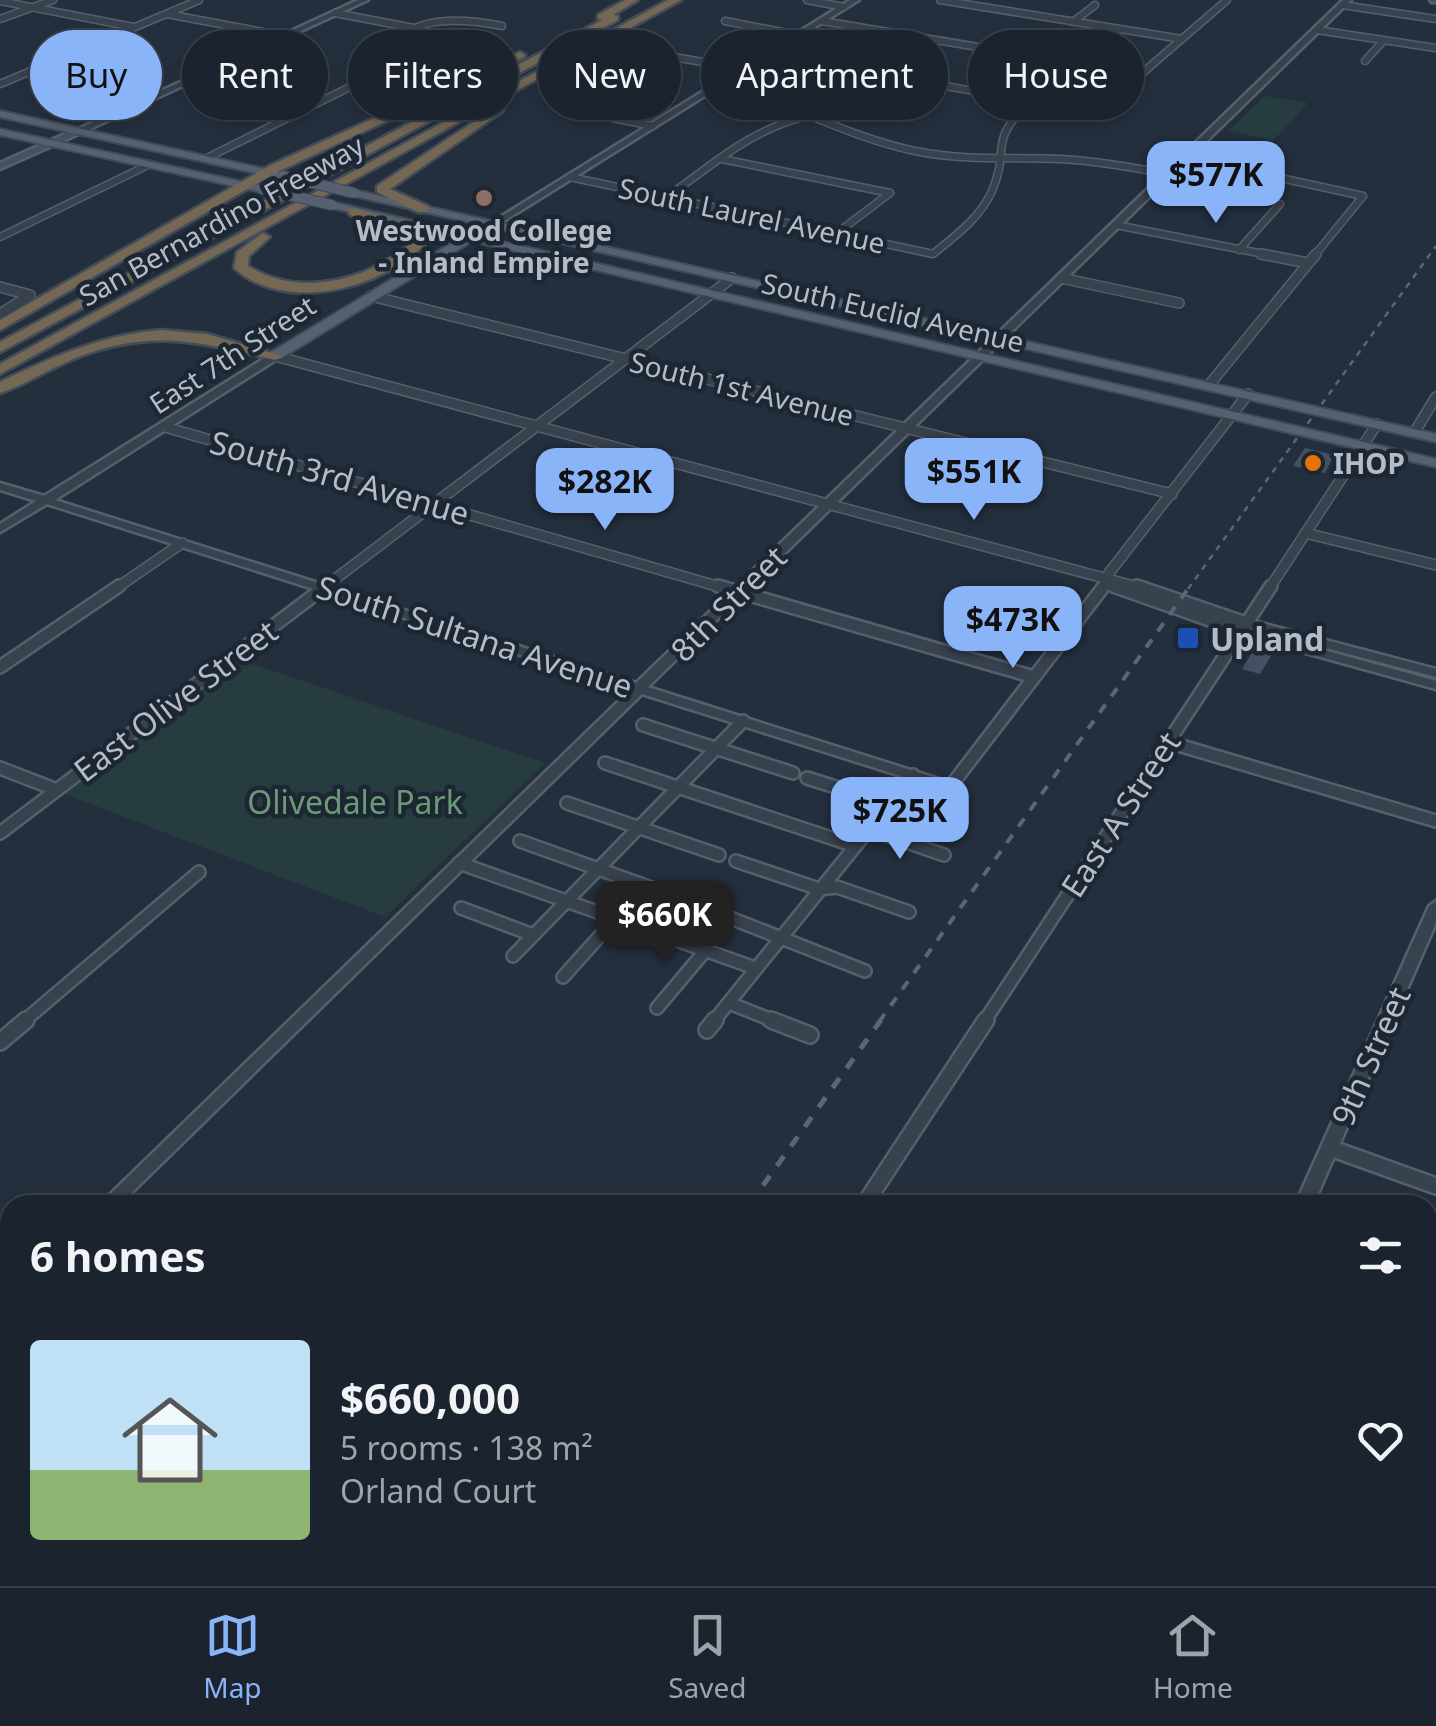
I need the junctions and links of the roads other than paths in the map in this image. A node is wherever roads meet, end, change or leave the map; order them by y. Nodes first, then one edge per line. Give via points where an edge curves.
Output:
1 (52, 0) edge
2 (200, 0) edge
3 (364, 0) edge
4 (633, 0) edge
5 (647, 0) edge
6 (662, 0) edge
7 (676, 0) edge
8 (806, 0) edge
9 (855, 0) edge
10 (940, 0) edge
11 (985, 0) edge
12 (1226, 0) edge
13 (0, 1) edge
14 (1344, 3) edge
15 (1095, 5) dead end
16 (844, 6) junction
17 (976, 6) junction
18 (32, 7) junction
19 (335, 13) junction
20 (167, 14) junction
21 (0, 20) edge
22 (822, 20) junction
23 (1436, 20) edge
24 (725, 21) dead end
25 (1073, 22) junction
26 (502, 26) dead end
27 (134, 28) junction
28 (416, 29) joint
29 (129, 30) edge
30 (253, 30) edge
31 (298, 30) edge
32 (576, 30) edge
33 (621, 30) edge
34 (769, 30) edge
35 (807, 30) edge
36 (1317, 30) junction
37 (1182, 40) junction
38 (1384, 40) junction
39 (968, 45) edge
40 (1436, 48) edge
41 (538, 49) edge
42 (538, 50) edge
43 (701, 61) edge
44 (1365, 62) dead end
45 (1144, 71) edge
46 (30, 72) edge
47 (538, 77) edge
48 (538, 83) edge
49 (0, 84) edge
50 (348, 88) edge
51 (701, 95) edge
52 (0, 114) edge
53 (100, 120) edge
54 (800, 120) edge
55 (818, 120) edge
56 (1011, 120) edge
57 (653, 126) junction
58 (78, 130) junction
59 (0, 132) edge
60 (50, 144) junction
61 (998, 158) junction
62 (1185, 158) junction
63 (205, 159) junction
64 (722, 159) junction
65 (150, 164) junction
66 (0, 166) edge
67 (267, 173) junction
68 (1168, 174) junction
69 (570, 177) junction
70 (246, 184) junction
71 (667, 197) junction
72 (328, 198) junction
73 (1280, 204) dead end
74 (424, 209) junction
75 (354, 210) junction
76 (493, 224) junction
77 (1116, 225) junction
78 (837, 234) junction
79 (0, 237) edge
80 (467, 239) junction
81 (1239, 250) junction
82 (1308, 264) junction
83 (732, 278) junction
84 (1061, 278) junction
85 (0, 287) edge
86 (711, 295) junction
87 (371, 296) junction
88 (1179, 303) dead end
89 (0, 314) edge
90 (0, 326) edge
91 (0, 338) edge
92 (999, 338) junction
93 (0, 348) edge
94 (275, 356) junction
95 (978, 358) junction
96 (0, 359) edge
97 (626, 359) junction
98 (0, 370) edge
99 (1209, 386) junction
100 (0, 388) edge
101 (1248, 394) junction
102 (1436, 398) edge
103 (1231, 416) junction
104 (1377, 424) junction
105 (537, 426) junction
106 (165, 427) junction
107 (907, 428) junction
108 (1414, 433) junction
109 (1436, 438) edge
110 (1362, 446) junction
111 (1436, 463) edge
112 (0, 486) edge
113 (1172, 494) junction
114 (47, 501) junction
115 (434, 504) junction
116 (828, 504) junction
117 (0, 529) edge
118 (1305, 533) junction
119 (182, 544) junction
120 (1436, 565) edge
121 (1108, 581) junction
122 (323, 588) junction
123 (740, 592) junction
124 (1244, 626) junction
125 (0, 667) edge
126 (1436, 673) edge
127 (1034, 677) junction
128 (1436, 685) edge
129 (641, 689) junction
130 (742, 721) junction
131 (643, 725) dead end
132 (1168, 742) junction
133 (716, 749) junction
134 (606, 764) dead end
135 (0, 768) edge
136 (793, 773) dead end
137 (914, 775) junction
138 (808, 778) dead end
139 (950, 787) joint
140 (679, 788) junction
141 (57, 790) junction
142 (567, 803) dead end
143 (889, 804) junction
144 (946, 805) dead end
145 (1436, 822) edge
146 (642, 828) junction
147 (868, 829) junction
148 (0, 833) edge
149 (520, 842) dead end
150 (916, 845) junction
151 (855, 846) junction
152 (944, 854) dead end
153 (720, 855) dead end
154 (736, 861) dead end
155 (459, 863) junction
156 (595, 868) junction
157 (199, 872) dead end
158 (820, 889) junction
159 (660, 890) dead end
160 (564, 901) junction
161 (1436, 906) edge
162 (461, 908) dead end
163 (710, 910) dead end
164 (909, 912) dead end
165 (616, 919) junction
166 (533, 935) junction
167 (781, 936) junction
168 (705, 951) junction
169 (513, 956) dead end
170 (755, 968) junction
171 (865, 971) dead end
172 (563, 976) dead end
173 (729, 1003) junction
174 (657, 1008) dead end
175 (707, 1030) dead end
176 (810, 1035) dead end
177 (0, 1042) edge
178 (1330, 1148) junction
179 (1436, 1186) edge
180 (118, 1195) edge
181 (871, 1195) edge
182 (1309, 1195) edge

1 - 18 street
2 - 20 street
3 - 19 street
4 - 32 highway, San Bernardino Freeway
5 - 93 highway
6 - 96 highway
7 - 33 highway, San Bernardino Freeway
8 - 16 street
9 - 16 street
10 - 17 street
11 - 17 street
12 - 37 street
13 - 18 street
14 - 23 street
14 - 36 street, 8th Street
15 - 25 street
16 - 22 street
17 - 25 street
18 - 21 street
18 - 27 street
19 - 28 street
19 - 31 street
20 - 27 street
20 - 30 street
22 - 35 street
22 - 39 street
24 - 34 street
25 - 37 street
26 - 28 street via 449,17
27 - 29 street
36 - 38 street
36 - 62 street, 8th Street
37 - 45 street
38 - 40 street
38 - 44 street
41 - 67 highway
42 - 91 highway, San Bernardino Freeway
43 - 57 street via 662,54 567,108
46 - 49 street
47 - 72 highway, San Bernardino Freeway
48 - 74 highway via 381,190
50 - 63 street
51 - 57 street
52 - 58 main road, South Euclid Avenue
53 - 58 street
54 - 64 street via 772,128
55 - 61 street via 916,152
56 - 61 street via 1001,129
57 - 69 street
58 - 60 main road
58 - 63 main road, South Euclid Avenue
59 - 60 main road, South Euclid Avenue
60 - 65 main road, South Euclid Avenue
60 - 66 main road
61 - 68 street via 1096,162
61 - 78 street, South Laurel Avenue via 986,204 933,254
62 - 68 street, 8th Street
62 - 82 street via 1363,196
63 - 67 main road, South Euclid Avenue
64 - 71 street
64 - 78 street via 890,193
65 - 70 main road, South Euclid Avenue
65 - 79 street
67 - 70 highway
67 - 74 main road, South Euclid Avenue, bridge
68 - 77 street, 8th Street
69 - 71 street, South Laurel Avenue
69 - 76 street
70 - 72 main road, South Euclid Avenue, bridge
70 - 90 highway
71 - 78 street, South Laurel Avenue
72 - 75 main road, South Euclid Avenue
72 - 75 highway via 246,249 241,268 282,286 340,284 374,272 422,240
72 - 98 highway, San Bernardino Freeway
73 - 81 street
74 - 76 main road, South Euclid Avenue
75 - 80 main road, South Euclid Avenue
76 - 80 main road, East 7th Street
76 - 83 main road, South Euclid Avenue
77 - 81 street
77 - 84 street, 8th Street
80 - 86 main road, South Euclid Avenue
80 - 87 main road, East 7th Street
81 - 82 street
82 - 99 street
83 - 86 street, East Olive Street
83 - 92 main road, South Euclid Avenue
84 - 88 street
84 - 92 street, 8th Street
85 - 89 street via 30,295
86 - 95 main road, South Euclid Avenue
86 - 97 street, East Olive Street
87 - 94 main road, East 7th Street
87 - 97 street, South 1st Avenue
92 - 95 street, 8th Street
92 - 99 main road, South Euclid Avenue
94 - 100 highway via 186,335 136,336 87,348
94 - 105 street
94 - 106 street, East 7th Street
95 - 103 main road, South Euclid Avenue
95 - 107 street, 8th Street
97 - 105 street, East Olive Street
97 - 107 street, South 1st Avenue
99 - 101 main road, South Euclid Avenue
101 - 103 street
101 - 104 main road, South Euclid Avenue
102 - 108 street
103 - 110 main road, South Euclid Avenue
103 - 113 street
104 - 108 main road, South Euclid Avenue
104 - 110 street, East A Street
105 - 115 street, East Olive Street
105 - 116 street
106 - 114 street, East 7th Street
106 - 115 street, South 3rd Avenue
107 - 113 street, South 1st Avenue
107 - 116 street, 8th Street
108 - 109 main road, South Euclid Avenue
110 - 111 main road, South Euclid Avenue
110 - 118 street, East A Street
112 - 114 street, South Sultana Avenue
113 - 121 street
114 - 117 street, East 7th Street
114 - 119 street, South Sultana Avenue
115 - 122 street, East Olive Street
115 - 123 street, South 3rd Avenue
116 - 121 street
116 - 123 street, 8th Street
118 - 120 street
118 - 124 street, East A Street
119 - 122 street, South Sultana Avenue
119 - 125 street
121 - 124 street
121 - 127 street
122 - 129 street, South Sultana Avenue
122 - 141 street, East Olive Street
123 - 127 street, South 3rd Avenue
123 - 129 street, 8th Street
124 - 126 street
124 - 128 street
124 - 132 street, East A Street
127 - 139 street
129 - 130 street, South Sultana Avenue
129 - 155 street, 8th Street
130 - 133 street
130 - 137 street, South Sultana Avenue
131 - 133 street
132 - 145 street
132 - 181 street, East A Street
133 - 136 street
133 - 140 street
134 - 140 street
135 - 141 street
137 - 139 street, South Sultana Avenue
137 - 143 street
138 - 143 street
140 - 146 street
140 - 151 street
141 - 148 street, East Olive Street
142 - 146 street
143 - 147 street
144 - 150 street
146 - 153 street
146 - 156 street
147 - 150 street
147 - 151 street
149 - 156 street
150 - 152 street
151 - 158 street
154 - 158 street
155 - 160 street
155 - 180 street, 8th Street
156 - 159 street
156 - 160 street
157 - 177 street
158 - 164 street via 836,887
158 - 167 street
160 - 165 street
160 - 166 street
161 - 178 street, 9th Street
162 - 166 street
163 - 167 street
165 - 168 street
165 - 172 street
166 - 169 street
167 - 170 street
167 - 171 street
168 - 170 street
168 - 174 street
170 - 173 street
173 - 175 street
173 - 176 street
178 - 179 street
178 - 182 street, 9th Street

